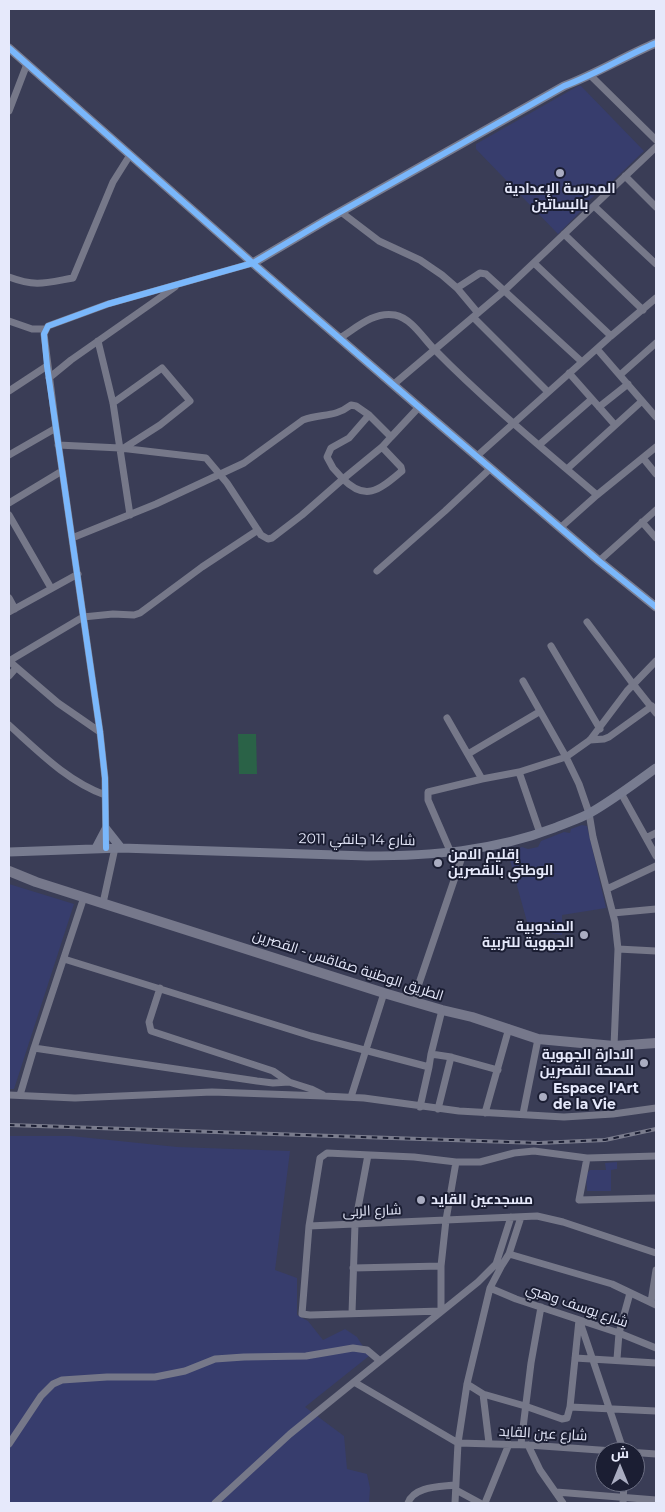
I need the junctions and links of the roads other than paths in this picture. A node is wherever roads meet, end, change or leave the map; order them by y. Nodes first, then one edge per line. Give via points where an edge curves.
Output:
1 (656, 43) edge
2 (9, 48) edge
3 (27, 64) junction
4 (591, 76) junction
5 (9, 110) edge
6 (656, 140) edge
7 (656, 148) edge
8 (130, 155) junction
9 (625, 176) junction
10 (594, 206) junction
11 (656, 207) edge
12 (341, 212) junction
13 (564, 234) junction
14 (534, 263) junction
15 (253, 264) junction
16 (656, 264) edge
17 (9, 277) edge
18 (180, 284) junction
19 (457, 288) junction
20 (505, 290) junction
21 (656, 298) edge
22 (643, 310) junction
23 (475, 315) junction
24 (9, 321) edge
25 (46, 329) junction
26 (611, 336) junction
27 (340, 338) junction
28 (98, 341) junction
29 (656, 344) edge
30 (597, 349) junction
31 (435, 350) junction
32 (582, 362) junction
33 (47, 366) junction
34 (569, 373) junction
35 (620, 375) junction
36 (49, 378) junction
37 (394, 384) junction
38 (628, 384) junction
39 (9, 391) edge
40 (548, 392) junction
41 (592, 399) junction
42 (642, 401) junction
43 (112, 403) junction
44 (419, 407) junction
45 (599, 407) junction
46 (369, 415) junction
47 (656, 417) edge
48 (513, 422) junction
49 (615, 425) junction
50 (56, 428) junction
51 (391, 437) junction
52 (58, 445) junction
53 (539, 445) junction
54 (382, 447) junction
55 (656, 447) edge
56 (122, 448) junction
57 (9, 455) edge
58 (477, 456) junction
59 (643, 458) junction
60 (491, 468) junction
61 (567, 469) junction
62 (62, 471) junction
63 (220, 474) junction
64 (656, 474) edge
65 (343, 480) junction
66 (597, 495) junction
67 (9, 503) edge
68 (656, 510) edge
69 (9, 515) edge
70 (130, 515) junction
71 (642, 522) junction
72 (560, 528) junction
73 (258, 530) junction
74 (72, 538) junction
75 (656, 538) edge
76 (599, 561) junction
77 (377, 571) dead end
78 (78, 574) junction
79 (51, 588) junction
80 (9, 598) edge
81 (656, 607) edge
82 (12, 611) edge
83 (83, 617) junction
84 (587, 622) dead end
85 (551, 646) dead end
86 (656, 661) edge
87 (16, 668) junction
88 (9, 676) edge
89 (522, 682) dead end
90 (633, 684) junction
91 (654, 709) edge
92 (539, 712) junction
93 (447, 718) dead end
94 (9, 725) edge
95 (600, 729) junction
96 (100, 732) junction
97 (590, 740) junction
98 (468, 754) junction
99 (566, 757) junction
100 (656, 768) edge
101 (519, 772) junction
102 (482, 779) junction
103 (621, 793) junction
104 (105, 794) junction
105 (589, 813) junction
106 (106, 829) junction
107 (656, 832) edge
108 (540, 833) junction
109 (646, 838) junction
110 (9, 848) edge
111 (96, 848) junction
112 (114, 848) junction
113 (38, 850) junction
114 (464, 851) junction
115 (9, 852) edge
116 (451, 853) junction
117 (656, 856) edge
118 (656, 866) edge
119 (9, 871) edge
120 (9, 876) edge
121 (36, 882) junction
122 (607, 889) junction
123 (84, 897) junction
124 (103, 903) junction
125 (656, 909) edge
126 (613, 913) junction
127 (618, 949) junction
128 (656, 951) edge
129 (64, 959) junction
130 (160, 988) junction
131 (384, 993) junction
132 (413, 1001) junction
133 (442, 1010) junction
134 (509, 1028) junction
135 (538, 1039) junction
136 (656, 1043) edge
137 (614, 1046) junction
138 (34, 1048) junction
139 (365, 1050) junction
140 (431, 1054) junction
141 (452, 1057) junction
142 (429, 1067) junction
143 (498, 1070) junction
144 (289, 1082) junction
145 (9, 1095) edge
146 (20, 1095) junction
147 (324, 1096) junction
148 (351, 1097) junction
149 (420, 1107) junction
150 (656, 1108) edge
151 (438, 1109) junction
152 (484, 1113) junction
153 (522, 1114) junction
154 (368, 1155) junction
155 (656, 1156) edge
156 (586, 1158) junction
157 (456, 1162) junction
158 (656, 1198) edge
159 (521, 1217) junction
160 (511, 1218) junction
161 (446, 1220) junction
162 (355, 1224) junction
163 (309, 1226) junction
164 (509, 1254) junction
165 (656, 1254) edge
166 (499, 1265) junction
167 (442, 1266) junction
168 (353, 1268) junction
169 (656, 1270) edge
170 (490, 1288) junction
171 (630, 1293) junction
172 (654, 1303) edge
173 (541, 1307) junction
174 (441, 1311) junction
175 (352, 1313) junction
176 (579, 1320) junction
177 (619, 1333) junction
178 (656, 1348) edge
179 (575, 1358) junction
180 (591, 1358) junction
181 (618, 1360) junction
182 (380, 1361) junction
183 (656, 1363) edge
184 (354, 1382) junction
185 (467, 1384) junction
186 (482, 1394) junction
187 (525, 1406) junction
188 (570, 1407) junction
189 (610, 1410) junction
190 (656, 1411) edge
191 (621, 1442) edge
192 (458, 1443) junction
193 (489, 1443) junction
194 (9, 1444) edge
195 (509, 1444) junction
196 (524, 1444) junction
197 (595, 1449) edge
198 (456, 1487) junction
199 (556, 1492) junction
200 (656, 1500) edge
201 (623, 1501) edge
202 (216, 1503) edge
203 (408, 1503) edge
204 (455, 1503) edge
205 (480, 1503) edge
206 (485, 1503) edge
207 (563, 1503) edge

1 - 4 street
2 - 3 street
3 - 5 street
3 - 8 street
4 - 6 street
4 - 12 street via 557,90
7 - 9 street
8 - 15 street
8 - 17 street via 114,182 73,278 27,284
9 - 10 street
9 - 11 street
10 - 13 street
10 - 16 street
12 - 15 street
12 - 19 street via 379,241 420,260
13 - 14 street
13 - 22 street
14 - 20 street
14 - 26 street
15 - 18 street
15 - 27 street
18 - 25 street via 108,304
18 - 28 street
19 - 20 street via 480,273 486,274
19 - 23 street
20 - 23 street
20 - 32 street
21 - 22 street
22 - 26 street
23 - 31 street
23 - 40 street
24 - 25 street via 32,329
25 - 33 street
26 - 30 street
27 - 31 street via 376,315 392,314 404,317
27 - 37 street
28 - 36 street
28 - 43 street
29 - 35 street
30 - 32 street
30 - 35 street
31 - 37 street
31 - 48 street
32 - 34 street
33 - 36 street
33 - 39 street
34 - 40 street
34 - 41 street
35 - 38 street
36 - 50 street
37 - 44 street
38 - 42 street
38 - 45 street
40 - 48 street
41 - 45 street
41 - 53 street
42 - 47 street
42 - 49 street
43 - 56 street
43 - 56 street via 162,368 190,401 160,425
44 - 51 street
44 - 58 street
45 - 49 street
46 - 51 street
46 - 63 street via 351,405 341,412 313,416 244,463
46 - 65 street via 348,438 328,453 333,468
48 - 53 street
48 - 58 street
49 - 61 street
50 - 52 street
50 - 57 street
51 - 54 street
52 - 56 street
52 - 62 street
53 - 61 street
54 - 65 street
54 - 65 street via 402,471 371,492 350,487
55 - 59 street
56 - 63 street via 206,458
56 - 70 street
58 - 60 street
59 - 64 street
59 - 66 street
60 - 72 street
60 - 77 street
61 - 66 street
62 - 67 street
62 - 74 street
63 - 70 street
63 - 73 street
65 - 73 street via 272,538 265,538
66 - 72 street
68 - 71 street
69 - 79 street
70 - 74 street
71 - 75 street
71 - 76 street
72 - 76 street
73 - 83 street via 140,613
74 - 78 street
76 - 81 street
78 - 79 street
78 - 83 street
79 - 82 street
80 - 82 street
83 - 87 street via 9,661
83 - 96 street
84 - 90 street
85 - 95 street
86 - 90 street
87 - 88 street
87 - 96 street
89 - 92 street
90 - 91 street
90 - 95 street
91 - 97 street via 609,737
92 - 98 street
92 - 99 street
93 - 98 street
94 - 104 street via 64,774
95 - 97 street
96 - 104 street
97 - 99 street
98 - 102 street
99 - 101 street
99 - 105 street
100 - 103 street, شارع 14 جانفي 2011
101 - 102 street
101 - 108 street
102 - 116 street via 428,792 428,800
103 - 105 street, شارع 14 جانفي 2011
103 - 109 street
104 - 106 street
105 - 108 street, شارع 14 جانفي 2011
105 - 122 street
106 - 111 street
106 - 112 street
106 - 112 street
107 - 109 street
108 - 114 street, شارع 14 جانفي 2011
109 - 117 street
110 - 113 street, شارع 14 جانفي 2011
111 - 112 street, شارع 14 جانفي 2011
111 - 113 street, شارع 14 جانفي 2011
112 - 116 street, شارع 14 جانفي 2011 via 367,856
112 - 124 street
113 - 115 street, شارع 14 جانفي 2011
114 - 116 street, شارع 14 جانفي 2011
114 - 132 street
118 - 122 street
119 - 121 main road, الطريق الوطنية صفاقس - القصرين
120 - 121 main road, الطريق الوطنية صفاقس - القصرين
121 - 123 main road, الطريق الوطنية صفاقس - القصرين
122 - 126 street
123 - 124 main road, الطريق الوطنية صفاقس - القصرين
123 - 129 street
124 - 131 main road, الطريق الوطنية صفاقس - القصرين
125 - 126 street
126 - 127 street
127 - 128 street
127 - 137 street
129 - 130 street
129 - 138 street
130 - 139 street
130 - 144 street via 149,1022 151,1030 273,1072
131 - 132 main road, الطريق الوطنية صفاقس - القصرين
131 - 139 street
132 - 133 main road, الطريق الوطنية صفاقس - القصرين
133 - 134 main road, الطريق الوطنية صفاقس - القصرين
133 - 140 street
134 - 135 main road, الطريق الوطنية صفاقس - القصرين
134 - 143 street
135 - 137 main road, الطريق الوطنية صفاقس - القصرين
135 - 153 street
136 - 137 main road, الطريق الوطنية صفاقس - القصرين
138 - 144 street via 257,1081
138 - 146 street
139 - 142 street
139 - 148 street
140 - 141 street
140 - 142 street
141 - 143 street
141 - 151 street
142 - 149 street
143 - 152 street
144 - 147 street
145 - 146 street
146 - 147 street via 76,1098 212,1092
147 - 148 street
148 - 149 street
149 - 151 street
150 - 153 street via 588,1116
151 - 152 street
152 - 153 street
154 - 157 street
154 - 162 street
154 - 163 street via 322,1155
155 - 156 street
156 - 157 street via 534,1151 480,1162
156 - 158 street via 579,1200
157 - 161 street
159 - 160 street, شارع الربى
159 - 164 street
159 - 165 street, شارع الربى via 547,1217
160 - 161 street, شارع الربى
160 - 166 street
161 - 162 street, شارع الربى
161 - 167 street
162 - 163 street, شارع الربى
162 - 168 street
163 - 175 street via 302,1314
164 - 166 street
164 - 171 street via 584,1275
166 - 170 street
166 - 174 street
167 - 168 street
167 - 174 street
168 - 175 street
169 - 172 street
170 - 173 street, شارع يوسف وهبي
170 - 185 street
171 - 172 street
171 - 177 street
173 - 176 street, شارع يوسف وهبي
173 - 187 street
174 - 175 street
174 - 182 street
176 - 177 street, شارع يوسف وهبي
176 - 179 street
176 - 180 street
177 - 178 street, شارع يوسف وهبي
177 - 181 street
179 - 180 street
179 - 188 street
180 - 181 street
180 - 189 street
181 - 183 street
182 - 184 street
182 - 194 street via 368,1350 353,1348 306,1356 215,1359 185,1371 155,1377 62,1380 41,1396
184 - 192 street
184 - 202 street via 290,1434
185 - 186 street
185 - 192 street
186 - 187 street
186 - 193 street
187 - 188 street via 565,1419
187 - 196 street
188 - 189 street
189 - 190 street
189 - 191 street
192 - 193 street, شارع عين القايد
192 - 198 street
193 - 195 street, شارع عين القايد
195 - 196 street, شارع عين القايد
195 - 206 street
196 - 197 street, شارع عين القايد
196 - 199 street
198 - 203 street via 416,1492
198 - 204 street
198 - 205 street
199 - 201 street via 616,1496
199 - 207 street
200 - 201 street

